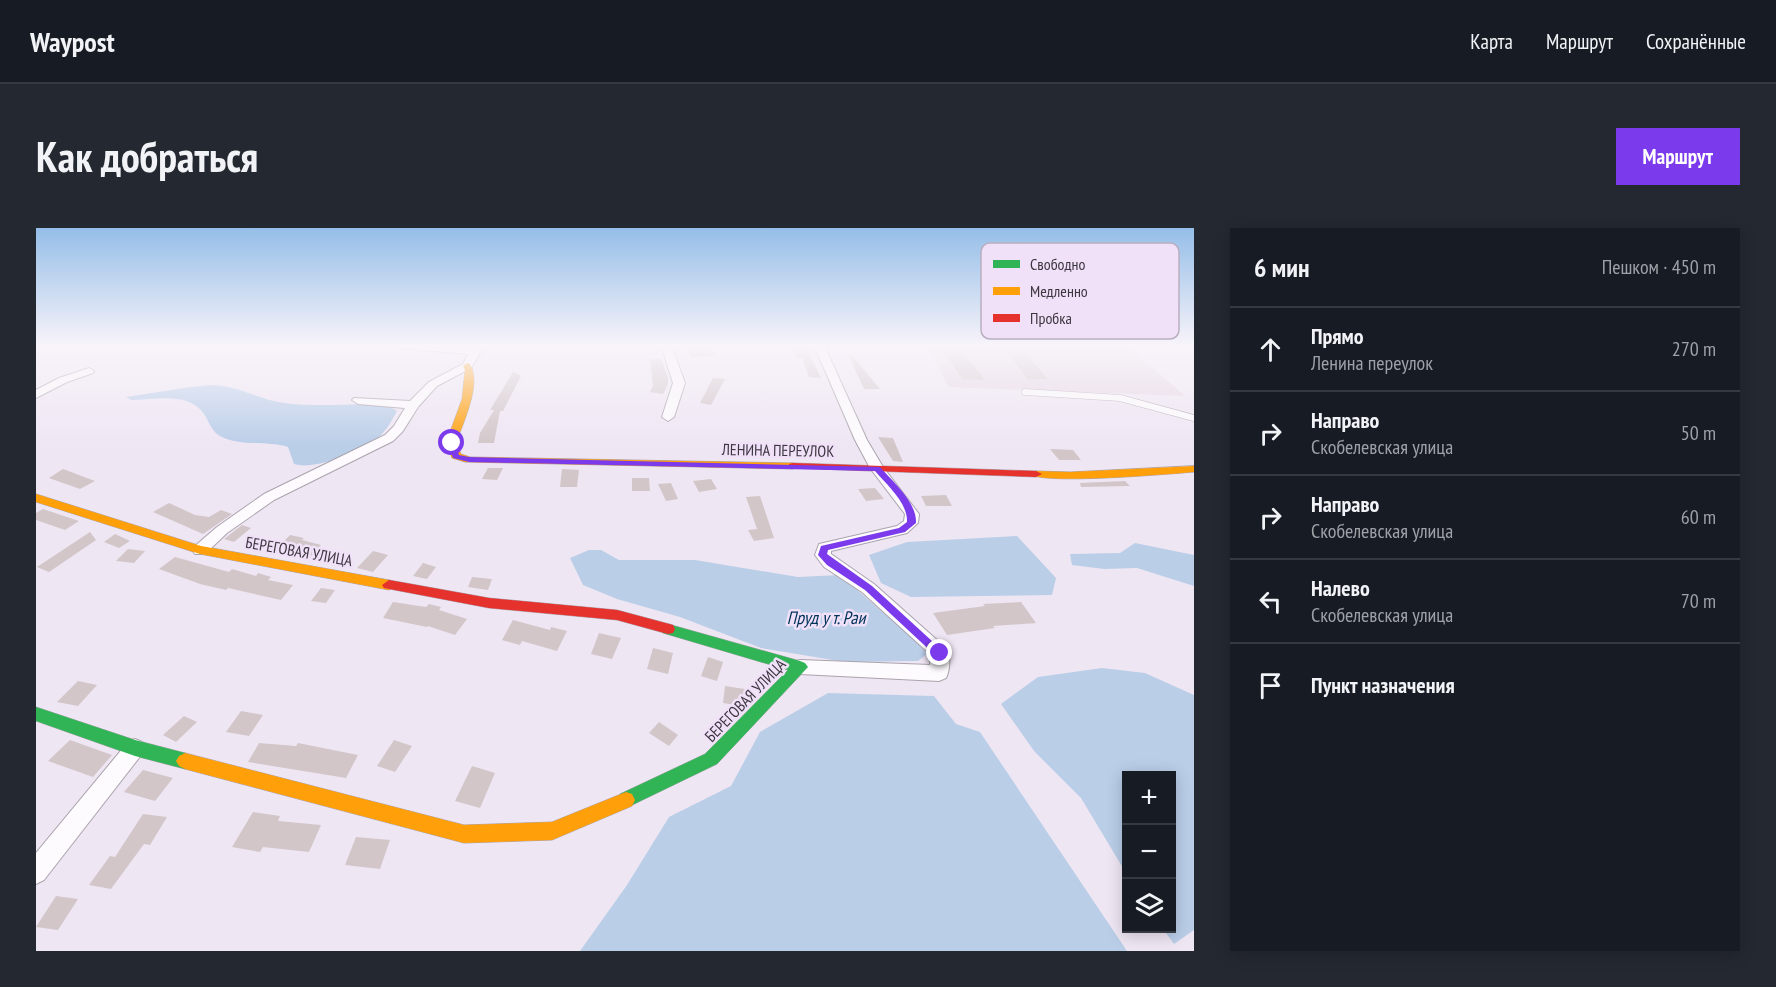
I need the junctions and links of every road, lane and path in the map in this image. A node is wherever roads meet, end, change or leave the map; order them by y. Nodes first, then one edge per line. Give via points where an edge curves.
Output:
1 (67, 379) edge
2 (443, 379) edge
3 (468, 379) edge
4 (678, 379) edge
5 (834, 379) edge
6 (1025, 392) dead end
7 (36, 394) edge
8 (358, 400) dead end
9 (413, 405) junction
10 (668, 417) dead end
11 (1194, 418) edge
12 (877, 468) junction
13 (1194, 469) edge
14 (36, 498) edge
15 (200, 550) junction
16 (800, 667) junction
17 (36, 714) edge
18 (135, 748) junction
19 (36, 872) edge

1 - 7 street
2 - 9 street
3 - 12 street, ЛЕНИНА ПЕРЕУЛОК via 467,399 452,443 456,456 469,460
4 - 10 street
5 - 12 street
6 - 11 lane via 1120,398
8 - 9 street
9 - 15 street via 388,438 269,497
12 - 13 street, ЛЕНИНА ПЕРЕУЛОК via 1070,475
12 - 16 street via 906,503 912,514 911,523 902,530 824,548 823,555 868,588 940,653 939,673
14 - 15 street, БЕРЕГОВАЯ УЛИЦА
15 - 16 street, БЕРЕГОВАЯ УЛИЦА via 489,603 617,615
16 - 18 street, БЕРЕГОВАЯ УЛИЦА via 711,759 552,831 464,834
17 - 18 street, БЕРЕГОВАЯ УЛИЦА
18 - 19 street

